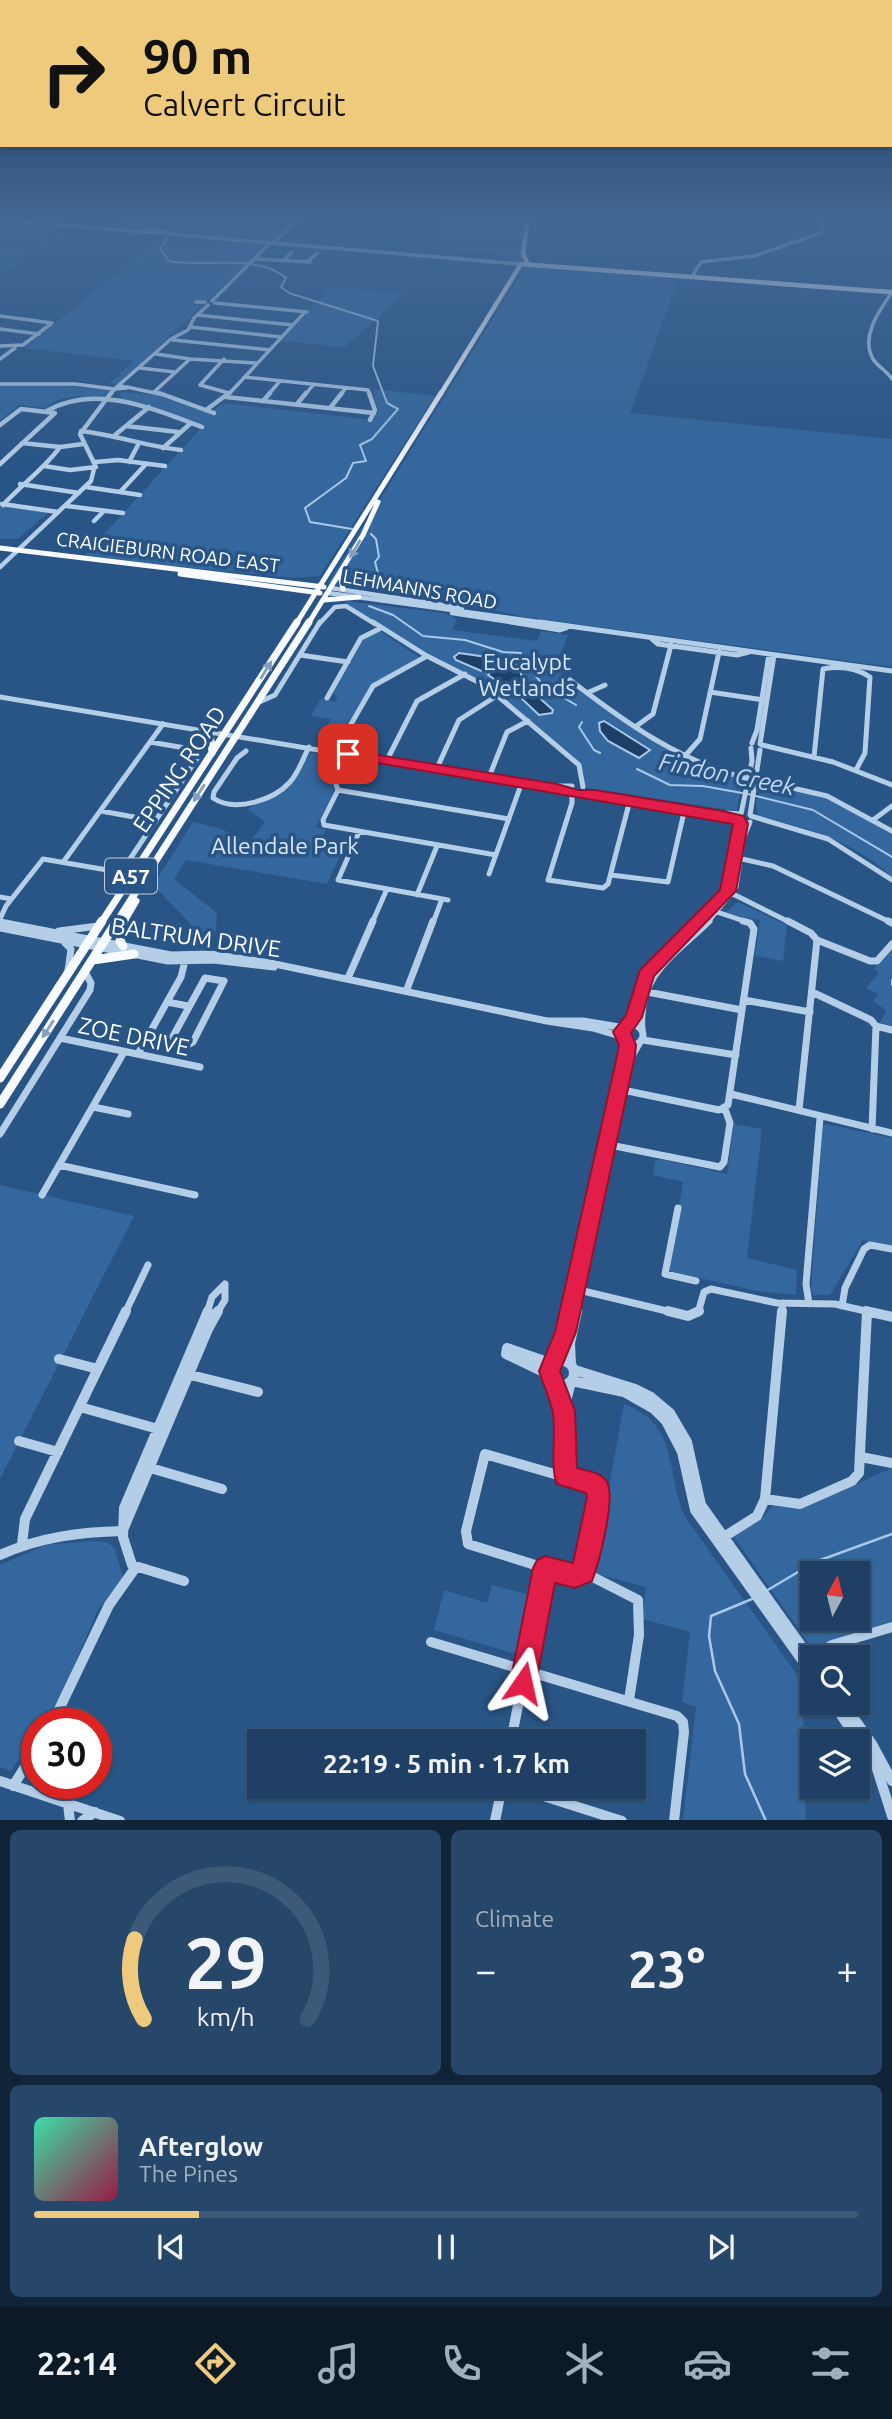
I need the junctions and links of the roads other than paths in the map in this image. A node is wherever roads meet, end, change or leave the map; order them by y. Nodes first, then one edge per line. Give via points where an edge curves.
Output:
1 (201, 303) edge
2 (210, 303) edge
3 (222, 303) edge
4 (498, 303) edge
5 (885, 303) edge
6 (206, 304) junction
7 (197, 315) junction
8 (0, 316) edge
9 (293, 324) junction
10 (190, 327) junction
11 (0, 329) edge
12 (39, 334) junction
13 (281, 337) junction
14 (171, 339) junction
15 (0, 346) edge
16 (16, 347) junction
17 (270, 350) junction
18 (156, 354) junction
19 (0, 359) edge
20 (190, 359) junction
21 (224, 359) junction
22 (257, 363) junction
23 (140, 368) junction
24 (175, 372) junction
25 (244, 377) junction
26 (891, 379) edge
27 (280, 381) junction
28 (0, 384) edge
29 (313, 385) junction
30 (120, 388) junction
31 (345, 388) junction
32 (154, 392) junction
33 (228, 395) junction
34 (109, 401) junction
35 (263, 401) junction
36 (282, 403) junction
37 (297, 404) junction
38 (149, 407) junction
39 (330, 408) junction
40 (277, 409) dead end
41 (206, 410) junction
42 (47, 411) junction
43 (215, 413) dead end
44 (374, 413) junction
45 (370, 419) dead end
46 (191, 423) junction
47 (0, 425) edge
48 (126, 426) junction
49 (202, 427) dead end
50 (81, 431) junction
51 (178, 432) junction
52 (116, 436) junction
53 (22, 443) junction
54 (83, 444) junction
55 (138, 445) junction
56 (60, 447) junction
57 (163, 448) junction
58 (181, 450) dead end
59 (129, 462) junction
60 (0, 464) edge
61 (146, 464) junction
62 (95, 465) junction
63 (44, 466) junction
64 (166, 466) dead end
65 (387, 480) junction
66 (20, 484) junction
67 (86, 487) junction
68 (120, 492) junction
69 (79, 494) junction
70 (140, 495) dead end
71 (2, 504) edge
72 (67, 506) junction
73 (104, 511) junction
74 (58, 512) junction
75 (123, 513) dead end
76 (94, 521) dead end
77 (370, 522) junction
78 (358, 525) junction
79 (0, 549) edge
80 (13, 551) junction
81 (0, 562) edge
82 (0, 568) edge
83 (340, 573) junction
84 (320, 586) junction
85 (303, 590) junction
86 (344, 590) junction
87 (328, 594) junction
88 (359, 597) joint
89 (307, 606) junction
90 (445, 610) junction
91 (505, 618) junction
92 (381, 628) junction
93 (570, 629) junction
94 (649, 640) junction
95 (671, 645) junction
96 (719, 652) junction
97 (754, 652) junction
98 (300, 655) junction
99 (427, 656) junction
100 (772, 657) junction
101 (348, 662) junction
102 (766, 671) junction
103 (892, 671) edge
104 (465, 674) junction
105 (570, 680) dead end
106 (605, 685) dead end
107 (710, 692) junction
108 (587, 693) junction
109 (498, 695) junction
110 (0, 697) edge
111 (327, 698) dead end
112 (764, 700) junction
113 (257, 703) junction
114 (528, 721) junction
115 (163, 724) junction
116 (635, 727) junction
117 (210, 731) junction
118 (232, 733) junction
119 (150, 742) junction
120 (751, 746) junction
121 (309, 747) junction
122 (761, 747) junction
123 (336, 750) junction
124 (246, 751) dead end
125 (212, 756) junction
126 (685, 756) junction
127 (814, 757) junction
128 (387, 759) junction
129 (438, 767) junction
130 (856, 770) junction
131 (490, 776) junction
132 (522, 782) junction
133 (751, 782) junction
134 (890, 784) edge
135 (338, 790) junction
136 (577, 790) junction
137 (630, 800) junction
138 (748, 802) junction
139 (892, 806) edge
140 (685, 808) junction
141 (101, 811) junction
142 (740, 817) junction
143 (509, 819) junction
144 (750, 819) junction
145 (873, 820) junction
146 (156, 821) junction
147 (892, 831) edge
148 (359, 832) junction
149 (165, 846) junction
150 (437, 846) junction
151 (496, 855) junction
152 (739, 858) junction
153 (64, 862) junction
154 (489, 874) dead end
155 (611, 875) junction
156 (892, 880) edge
157 (387, 889) junction
158 (731, 892) junction
159 (417, 895) junction
160 (0, 897) edge
161 (11, 899) junction
162 (3, 909) edge
163 (713, 911) junction
164 (0, 921) edge
165 (892, 923) edge
166 (99, 926) junction
167 (0, 928) edge
168 (50, 932) junction
169 (817, 940) junction
170 (63, 941) junction
171 (88, 942) junction
172 (892, 944) edge
173 (102, 945) junction
174 (124, 946) junction
175 (134, 954) junction
176 (186, 958) junction
177 (93, 960) junction
178 (85, 972) junction
179 (68, 973) junction
180 (348, 978) junction
181 (409, 990) junction
182 (643, 991) junction
183 (812, 992) junction
184 (744, 1000) junction
185 (167, 1002) junction
186 (188, 1006) junction
187 (743, 1010) junction
188 (810, 1012) junction
189 (547, 1021) junction
190 (876, 1026) junction
191 (626, 1027) junction
192 (892, 1030) edge
193 (642, 1036) junction
194 (60, 1038) junction
195 (624, 1039) junction
196 (124, 1052) junction
197 (138, 1054) junction
198 (736, 1055) junction
199 (200, 1067) dead end
200 (0, 1078) edge
201 (622, 1090) junction
202 (731, 1094) junction
203 (0, 1104) edge
204 (93, 1107) junction
205 (725, 1109) junction
206 (799, 1110) junction
207 (128, 1114) dead end
208 (820, 1118) junction
209 (872, 1129) junction
210 (892, 1133) edge
211 (0, 1134) edge
212 (610, 1145) junction
213 (59, 1165) junction
214 (42, 1195) dead end
215 (195, 1195) dead end
216 (678, 1208) dead end
217 (892, 1249) edge
218 (148, 1265) dead end
219 (696, 1281) dead end
220 (578, 1290) junction
221 (783, 1303) junction
222 (809, 1304) junction
223 (842, 1306) junction
224 (867, 1311) junction
225 (892, 1317) edge
226 (59, 1359) dead end
227 (554, 1363) junction
228 (573, 1367) junction
229 (98, 1369) junction
230 (185, 1374) junction
231 (553, 1379) junction
232 (571, 1381) junction
233 (258, 1392) dead end
234 (79, 1407) junction
235 (564, 1411) junction
236 (161, 1430) junction
237 (19, 1441) dead end
238 (58, 1452) junction
239 (861, 1457) junction
240 (892, 1463) edge
241 (145, 1467) junction
242 (565, 1475) junction
243 (222, 1489) dead end
244 (765, 1499) junction
245 (123, 1531) junction
246 (720, 1539) junction
247 (22, 1544) junction
248 (0, 1555) edge
249 (136, 1567) junction
250 (545, 1568) junction
251 (583, 1572) junction
252 (184, 1581) dead end
253 (892, 1627) edge
254 (431, 1642) dead end
255 (832, 1645) edge
256 (800, 1647) edge
257 (526, 1670) junction
258 (629, 1700) junction
259 (62, 1708) edge
260 (841, 1715) edge
261 (851, 1715) edge
262 (514, 1729) edge
263 (21, 1773) edge
264 (0, 1782) edge
265 (890, 1785) edge
266 (13, 1786) junction
267 (500, 1799) edge
268 (552, 1799) edge
269 (68, 1804) junction
270 (95, 1812) junction
271 (892, 1816) edge
272 (614, 1819) edge
273 (70, 1820) edge
274 (83, 1820) edge
275 (117, 1820) edge
276 (495, 1820) edge
277 (674, 1820) edge

1 - 6 street
2 - 6 street
3 - 9 street via 306,312
4 - 65 main road, EPPING ROAD
5 - 26 street via 869,343 873,360
6 - 7 street
7 - 9 street
7 - 10 street
8 - 12 street via 51,322
9 - 13 street
10 - 13 street
10 - 14 street
11 - 12 street
12 - 16 street
13 - 17 street
14 - 17 street
14 - 18 street
15 - 16 street
16 - 19 street
17 - 22 street
18 - 20 street
18 - 23 street
20 - 21 street
20 - 24 street
21 - 22 street
21 - 33 street via 200,386
22 - 25 street
23 - 24 street
23 - 30 street
24 - 32 street
25 - 27 street
25 - 33 street
27 - 29 street
27 - 35 street
28 - 30 street
29 - 31 street
29 - 37 street
30 - 32 street
30 - 34 street
31 - 39 street
31 - 44 street via 370,391
32 - 41 street
33 - 35 street
33 - 41 street
34 - 38 street
34 - 42 street via 75,399
34 - 50 street
35 - 36 street
36 - 37 street
36 - 40 street
37 - 39 street
38 - 46 street
38 - 48 street
39 - 44 street
41 - 43 street
42 - 47 street via 19,410
42 - 53 street via 54,414
44 - 45 street
46 - 49 street
46 - 51 street
48 - 51 street
48 - 52 street
50 - 52 street
50 - 54 street
51 - 57 street
52 - 55 street
53 - 56 street
53 - 60 street
54 - 56 street
54 - 62 street
55 - 57 street
55 - 59 street
56 - 63 street
57 - 58 street
59 - 61 street
59 - 62 street
61 - 64 street
61 - 68 street
62 - 63 street via 70,470
62 - 67 street
63 - 66 street
65 - 77 main road, EPPING ROAD
65 - 78 main road, EPPING ROAD
66 - 69 street
66 - 71 street
67 - 68 street
67 - 69 street
68 - 70 street
69 - 72 street
71 - 74 street
72 - 73 street
72 - 74 street
73 - 75 street
73 - 76 street
74 - 80 street
77 - 78 main road
77 -> 83 main road, EPPING ROAD
78 - 84 main road, EPPING ROAD
79 - 80 main road, CRAIGIEBURN ROAD EAST
80 - 81 street
80 - 82 street
80 - 84 main road, CRAIGIEBURN ROAD EAST
80 - 85 main road, CRAIGIEBURN ROAD EAST
83 - 86 main road
83 - 87 main road, EPPING ROAD
84 - 85 main road, CRAIGIEBURN ROAD EAST
84 - 87 main road, CRAIGIEBURN ROAD EAST
84 - 89 main road, EPPING ROAD / A57
85 - 89 main road
86 - 87 street, LEHMANNS ROAD
86 - 91 street, LEHMANNS ROAD
87 - 88 main road, CRAIGIEBURN ROAD EAST
87 - 113 main road, EPPING ROAD
88 - 90 street, LEHMANNS ROAD
118 -> 89 main road, EPPING ROAD / A57
90 - 91 street, LEHMANNS ROAD
90 - 93 street, LEHMANNS ROAD via 459,617
91 - 93 street, LEHMANNS ROAD
92 - 98 street, EPPING ROAD via 348,607 337,606 325,615
92 - 99 street
92 - 101 street via 362,637
93 - 94 street, LEHMANNS ROAD
94 - 95 street, LEHMANNS ROAD
94 - 97 street, LEHMANNS ROAD
95 - 96 street, LEHMANNS ROAD
95 - 116 street via 653,715
96 - 97 street, LEHMANNS ROAD
96 - 107 street
97 - 100 street, LEHMANNS ROAD
97 - 102 street
98 - 101 street
98 - 113 street, EPPING ROAD via 274,696
99 - 104 street
99 - 123 street via 373,686
100 - 102 street
100 - 103 street, LEHMANNS ROAD
100 - 112 street
101 - 111 street
102 - 112 street
104 - 109 street
104 - 128 street via 417,701
105 - 108 street
106 - 108 street
107 - 112 street
107 - 126 street via 699,742
108 - 116 street
109 - 114 street
109 - 129 street via 463,716
110 - 115 street
112 - 120 street
112 - 122 street
113 - 118 main road, EPPING ROAD
114 - 131 street via 508,732
114 - 136 street via 579,765 582,779
115 - 117 street
115 - 118 street
115 - 119 street
116 - 126 street
117 - 118 street
117 - 125 main road
118 - 121 street
118 - 123 street
118 - 125 main road, EPPING ROAD / A57
118 -> 149 main road, EPPING ROAD
119 - 141 street
119 - 146 street via 200,752
120 - 122 street
120 - 133 street
121 - 123 street
121 - 124 street via 285,786 246,806 216,801 214,792
122 - 127 street
122 - 133 street
123 - 128 street
123 - 135 street via 331,763
125 - 166 main road, EPPING ROAD / A57
126 - 133 street
127 - 130 street
127 - 130 street via 823,669 864,672 870,677 865,753
128 - 129 street
129 - 131 street
130 - 134 street
131 - 132 street
131 - 136 street
132 - 136 street
132 - 143 street
133 - 138 street
133 - 145 street via 818,793
135 - 143 street
135 - 148 street via 323,823
136 - 137 street
136 - 140 street
136 - 155 street via 548,880 604,888
137 - 140 street
137 - 155 street
138 - 142 street
138 - 144 street
139 - 145 street
140 - 142 street
140 - 155 street via 668,882
141 - 146 street
141 - 153 street
142 - 144 street
142 - 152 street
143 - 151 street
144 - 152 street
144 - 156 street via 828,839
145 - 147 street
146 - 153 street via 120,871
148 - 150 street
148 - 157 street via 338,879
149 - 173 main road, EPPING ROAD
149 - 174 main road via 161,861 121,925
150 - 151 street
150 - 159 street
151 - 154 street
152 - 158 street
152 - 165 street via 773,866
153 - 161 street via 41,860
157 - 159 street
157 - 180 street
158 - 163 street
158 - 169 street
159 - 181 street via 445,899
160 - 161 street
161 - 162 street
162 - 164 street
163 - 182 street via 654,973
163 - 184 street via 754,927
164 - 168 street
166 - 168 street
166 - 171 main road, EPPING ROAD / A57
167 - 170 street
168 - 171 street
169 - 172 street via 873,962
169 - 183 street
170 - 171 street
170 - 179 street via 71,949
171 - 173 street
171 - 179 main road, EPPING ROAD / A57
173 - 174 street, BALTRUM DRIVE
173 - 175 street, BALTRUM DRIVE
173 - 177 main road, EPPING ROAD
174 - 176 street, BALTRUM DRIVE
175 - 176 street, BALTRUM DRIVE
175 - 177 main road
176 - 180 street, BALTRUM DRIVE
176 - 185 street
177 - 178 main road, EPPING ROAD
178 - 194 street, EPPING ROAD via 91,988
178 -> 203 main road, EPPING ROAD
179 - 200 main road, EPPING ROAD / A57
180 - 181 street, BALTRUM DRIVE
181 - 189 street, BALTRUM DRIVE
182 - 187 street
182 - 191 street
182 - 193 street
183 - 188 street
183 - 190 street
184 - 187 street
184 - 188 street
185 - 186 street
185 - 197 street
186 - 186 street via 205,978 224,981 188,1045 171,1040
187 - 198 street
188 - 206 street
189 - 191 street
189 - 195 street via 593,1028
190 - 192 street
190 - 209 street
191 - 193 street
191 - 195 street
193 - 195 street
193 - 198 street
193 - 201 street
194 - 196 street, ZOE DRIVE
194 - 211 street, EPPING ROAD
195 - 201 street
196 - 197 street, ZOE DRIVE
196 - 204 street
197 - 199 street, ZOE DRIVE
198 - 202 street
201 - 205 street
201 - 212 street
202 - 205 street
202 - 206 street
204 - 207 street
204 - 213 street
205 - 212 street via 730,1123 720,1167
206 - 208 street
208 - 209 street
208 - 222 street via 806,1284
209 - 210 street
212 - 220 street
213 - 214 street
213 - 215 street
216 - 219 street via 665,1274
217 - 223 street via 870,1245 864,1249 843,1293
218 - 229 street
220 - 221 street via 692,1316 698,1313 708,1290
220 - 227 street
220 - 228 street via 570,1343
221 - 222 street
221 - 244 street
222 - 223 street
223 - 224 street
224 - 225 street
224 - 239 street
226 - 229 street
227 - 228 street via 564,1361
227 - 231 street
227 - 231 street via 506,1351
228 - 232 street
228 - 246 street via 635,1388 670,1413 687,1442 697,1495
229 - 234 street
230 - 230 street via 212,1297 225,1283 225,1300
230 - 233 street
230 - 236 street
231 - 232 street
231 - 235 street
232 - 235 street
232 - 246 street via 635,1396 662,1415 679,1442 695,1510
234 - 236 street
234 - 238 street
235 - 242 street
236 - 241 street
237 - 238 street
238 - 247 street via 26,1519
239 - 240 street
239 - 244 street via 859,1473 852,1481 800,1504
241 - 243 street
241 - 245 street
242 - 250 street via 485,1454 466,1531 471,1547
242 - 251 street via 593,1484 599,1491
244 - 246 street via 757,1516
245 - 247 street via 56,1534
245 - 249 street via 127,1557
246 - 256 street
247 - 248 street
249 - 252 street
249 - 259 street via 106,1610
250 - 251 street via 575,1576
250 - 257 street
251 - 258 street via 598,1584 632,1593 638,1600 639,1635
253 - 255 street
254 - 257 street
257 - 258 street
257 - 262 street
258 - 277 street via 681,1719 684,1732
260 - 265 street
261 - 265 street via 872,1744
263 - 266 street
264 - 266 street
265 - 271 street
266 - 269 street
267 - 276 street
268 - 272 street
269 - 270 street
269 - 273 street
270 - 274 street
270 - 275 street

